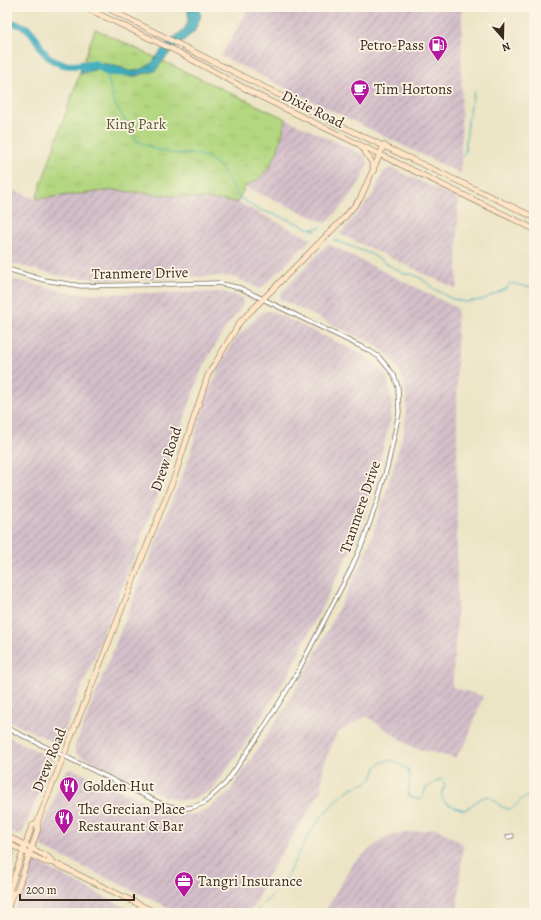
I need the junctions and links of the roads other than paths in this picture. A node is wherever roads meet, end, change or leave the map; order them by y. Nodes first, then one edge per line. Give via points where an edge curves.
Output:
1 (84, 7) edge
2 (105, 7) edge
3 (361, 145) junction
4 (384, 145) junction
5 (380, 154) junction
6 (374, 170) junction
7 (534, 217) edge
8 (534, 229) edge
9 (7, 269) edge
10 (262, 299) junction
11 (7, 728) edge
12 (63, 756) junction
13 (37, 823) junction
14 (7, 836) edge
15 (512, 836) dead end
16 (508, 837) dead end
17 (7, 843) edge
18 (25, 845) junction
19 (31, 848) junction
20 (23, 851) junction
21 (29, 854) junction
22 (54, 863) junction
23 (12, 895) junction
24 (7, 912) edge
25 (157, 913) edge

1 - 3 main road, Dixie Road
2 - 4 main road, Dixie Road via 339,125
3 - 5 main road, Dixie Road
3 - 6 main road
4 - 5 main road, Drew Road
4 - 7 main road, Dixie Road
5 - 6 main road, Drew Road
5 - 8 main road, Dixie Road
6 - 10 main road, Drew Road via 360,198 345,217
9 - 10 street, Tranmere Drive via 81,286 218,283 240,288
10 - 12 main road, Drew Road via 240,322 208,375 175,475
10 - 12 street, Tranmere Drive via 370,351 379,357 394,375 399,401 397,426 364,542 303,663 266,724 226,783 204,803 182,809 162,804
11 - 12 street, Tranmere Drive
12 - 13 main road, Drew Road
13 - 18 main road, Drew Road via 32,826
13 - 19 main road, Drew Road via 38,829
14 - 18 main road
15 - 16 street
17 - 20 main road
18 - 19 main road
18 - 20 main road, Drew Road
19 - 21 main road, Drew Road
19 - 22 main road
20 - 21 main road
20 - 23 main road, Drew Road via 10,889
21 - 22 main road via 45,862
21 - 23 main road, Drew Road via 17,891
22 - 25 main road
23 - 24 main road, Drew Road

